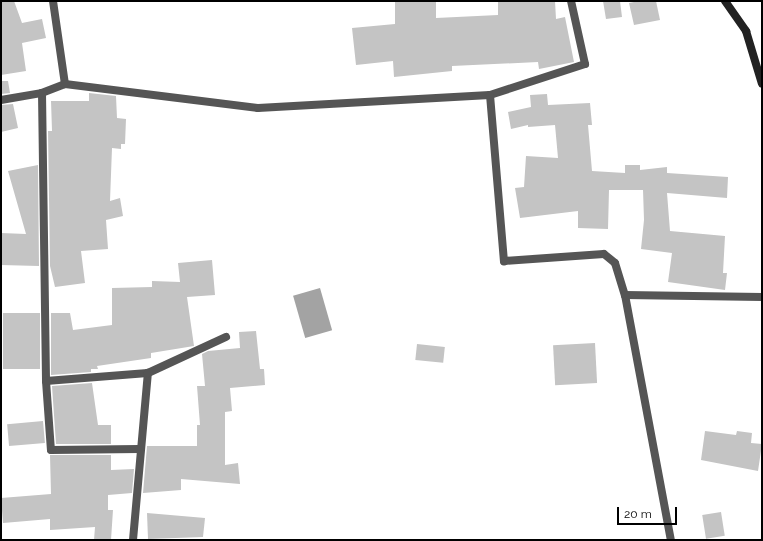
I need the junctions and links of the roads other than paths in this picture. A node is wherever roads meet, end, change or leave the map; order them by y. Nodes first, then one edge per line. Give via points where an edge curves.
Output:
1 (53, 1) edge
2 (571, 1) edge
3 (725, 1) edge
4 (65, 84) junction
5 (762, 84) edge
6 (42, 93) junction
7 (490, 95) junction
8 (1, 100) edge
9 (624, 295) junction
10 (762, 297) edge
11 (226, 338) dead end
12 (148, 373) junction
13 (46, 380) junction
14 (139, 449) junction
15 (133, 540) edge
16 (671, 540) edge

1 - 4 street
2 - 7 street via 584,64
3 - 5 main road via 746,31
4 - 6 street
4 - 7 street via 258,108
6 - 8 street
6 - 13 street
7 - 9 street via 504,261 604,254 615,263
9 - 10 street
9 - 16 street
11 - 12 street
12 - 13 street
12 - 14 street
13 - 14 street via 51,450
14 - 15 street

